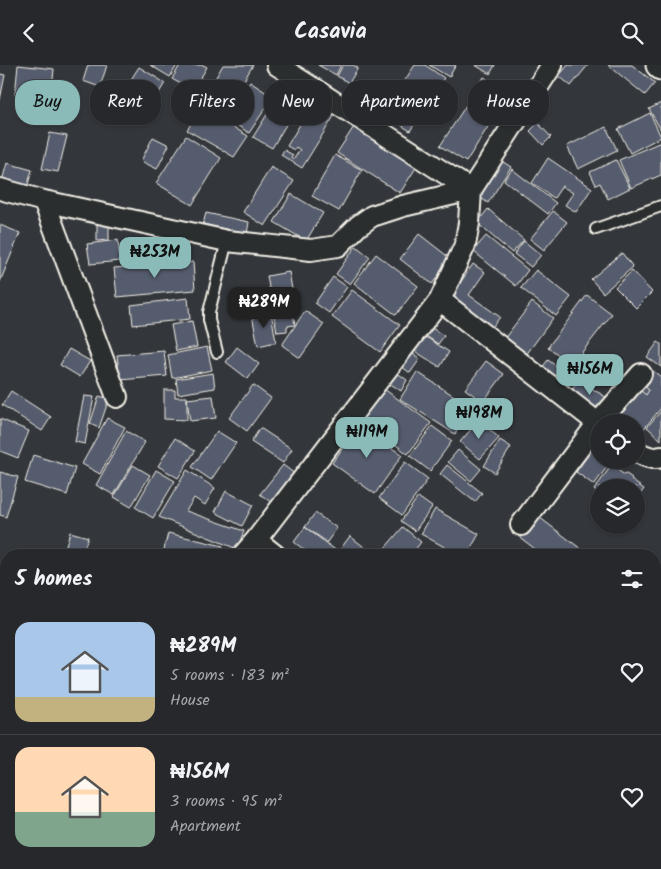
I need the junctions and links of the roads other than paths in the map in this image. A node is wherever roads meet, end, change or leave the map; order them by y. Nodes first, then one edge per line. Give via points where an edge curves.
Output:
1 (277, 65) edge
2 (552, 65) edge
3 (0, 189) edge
4 (471, 190) junction
5 (44, 201) junction
6 (661, 206) edge
7 (596, 229) dead end
8 (227, 241) junction
9 (440, 300) junction
10 (217, 352) dead end
11 (641, 374) dead end
12 (117, 397) dead end
13 (606, 414) edge
14 (590, 417) edge
15 (590, 434) edge
16 (645, 456) edge
17 (661, 457) edge
18 (521, 525) dead end
19 (256, 540) junction
20 (248, 549) edge
21 (267, 549) edge

1 - 4 street
2 - 4 street
3 - 5 street
4 - 8 street via 372,216 338,246 311,250
4 - 9 street via 465,245
5 - 8 street
5 - 12 street
6 - 7 lane
8 - 10 lane via 208,319
9 - 14 street
9 - 19 street
11 - 13 street
15 - 18 street
16 - 17 street
19 - 20 street
19 - 21 street

